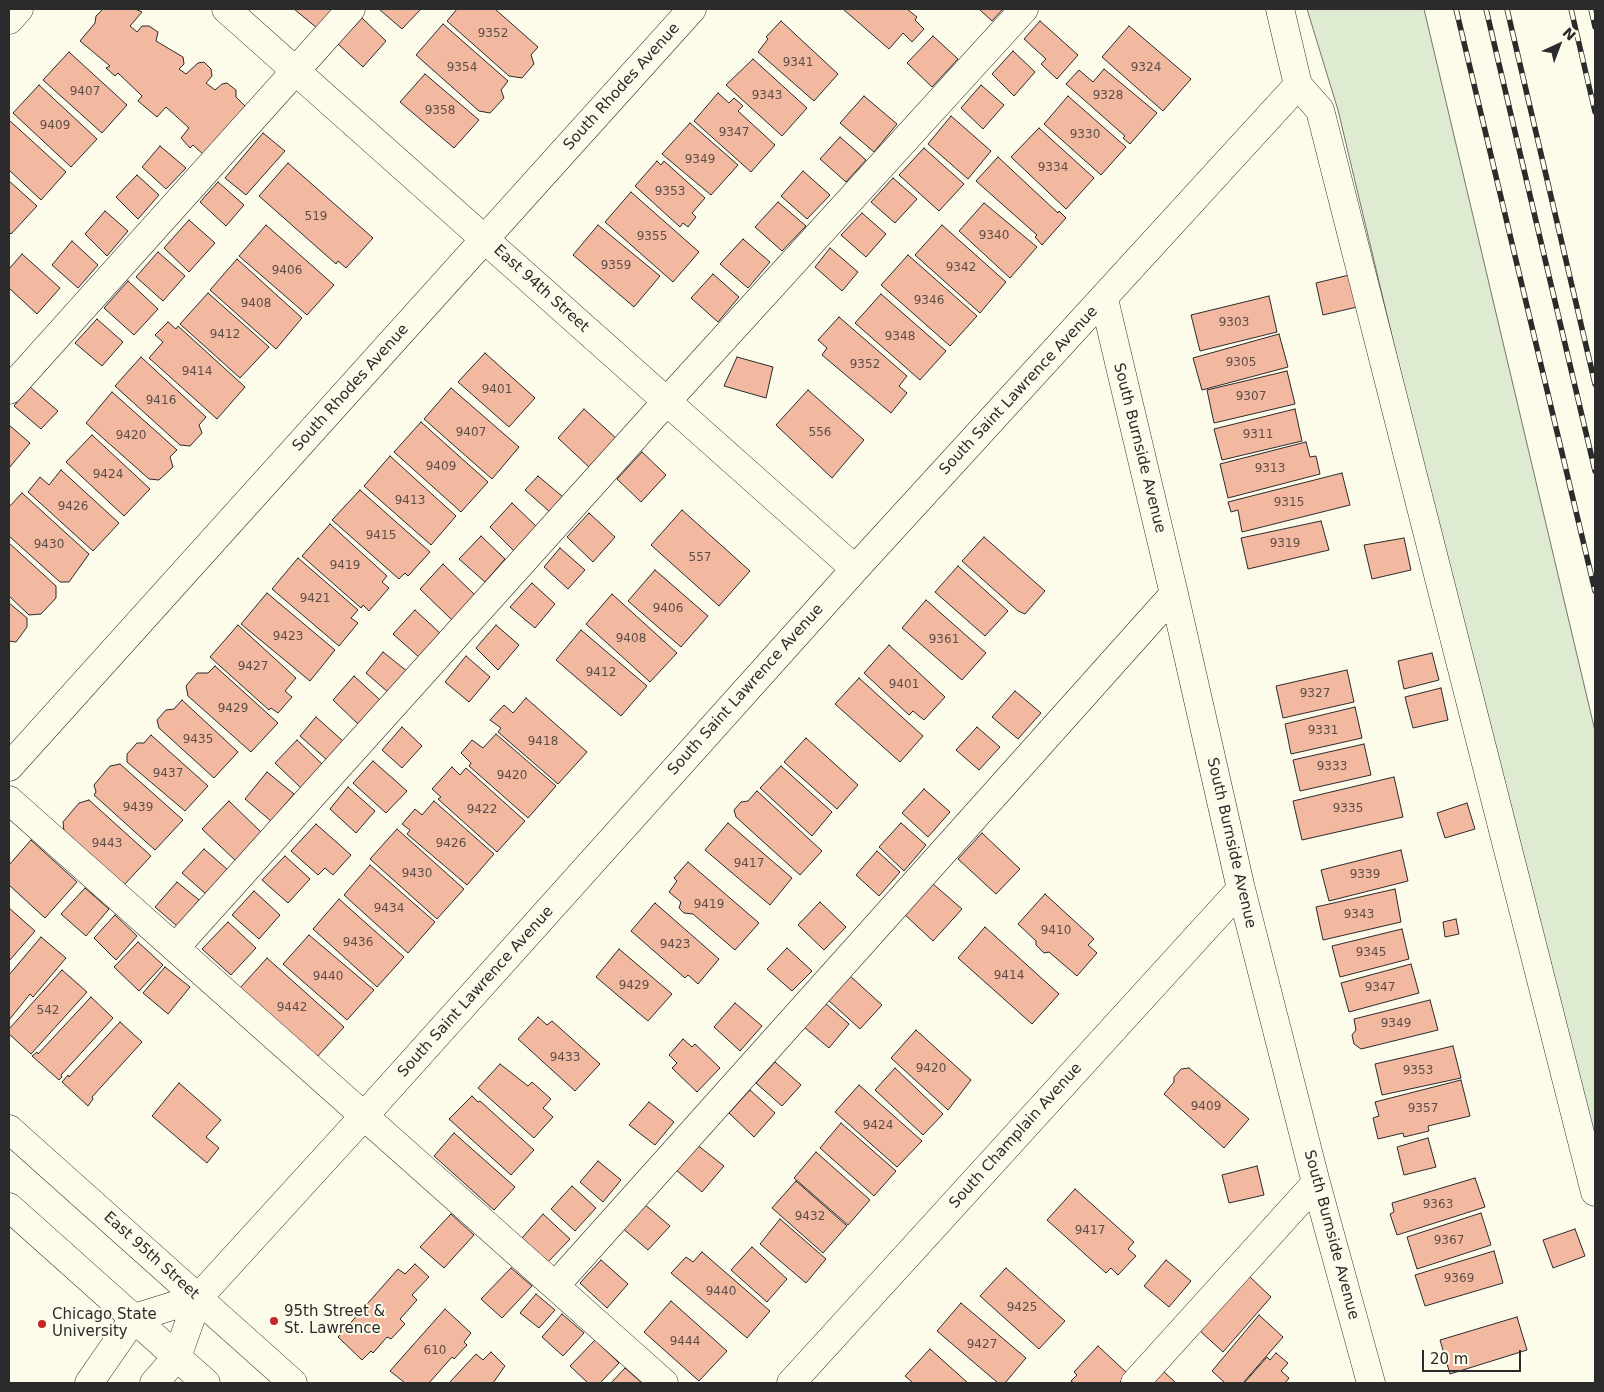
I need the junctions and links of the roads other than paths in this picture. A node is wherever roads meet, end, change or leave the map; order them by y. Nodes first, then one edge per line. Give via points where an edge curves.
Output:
1 (19, 9) edge
2 (226, 9) edge
3 (351, 9) edge
4 (692, 9) edge
5 (1024, 9) edge
6 (1280, 9) edge
7 (9, 20) edge
8 (296, 71) junction
9 (1298, 85) junction
10 (485, 239) junction
11 (1104, 299) junction
12 (9, 390) edge
13 (667, 401) junction
14 (855, 569) junction
15 (1174, 594) junction
16 (9, 767) edge
17 (9, 800) edge
18 (1241, 888) junction
19 (175, 948) junction
20 (364, 1116) junction
21 (9, 1129) edge
22 (1316, 1183) junction
23 (1595, 1192) edge
24 (9, 1207) edge
25 (554, 1286) junction
26 (198, 1298) junction
27 (134, 1318) junction
28 (177, 1357) junction
29 (89, 1383) edge
30 (154, 1383) edge
31 (206, 1383) edge
32 (292, 1383) edge
33 (664, 1383) edge
34 (791, 1383) edge
35 (1135, 1383) edge
36 (1371, 1383) edge

1 - 7 street
2 - 8 street, East 94th Street
3 - 8 street
4 - 10 street, South Rhodes Avenue
5 - 13 street
6 - 9 street
8 - 10 street, East 94th Street
8 - 12 street
9 - 11 street, South Saint Lawrence Avenue
9 - 23 street via 1320,110
10 - 13 street, East 94th Street
10 - 16 street, South Rhodes Avenue
11 - 14 street, South Saint Lawrence Avenue
11 - 15 street, South Burnside Avenue
13 - 14 street, East 94th Street
13 - 19 street
14 - 20 street, South Saint Lawrence Avenue
15 - 18 street, South Burnside Avenue
15 - 25 street
17 - 19 street
18 - 22 street, South Burnside Avenue
18 - 34 street, South Champlain Avenue
19 - 20 street
20 - 25 street
20 - 26 street, South Saint Lawrence Avenue
21 - 26 street, East 95th Street
22 - 35 street
22 - 36 street, South Burnside Avenue
24 - 27 street
25 - 33 street
26 - 27 street
26 - 28 street
26 - 32 street, East 95th Street
27 - 28 street
27 - 29 street
28 - 30 street
28 - 31 street

